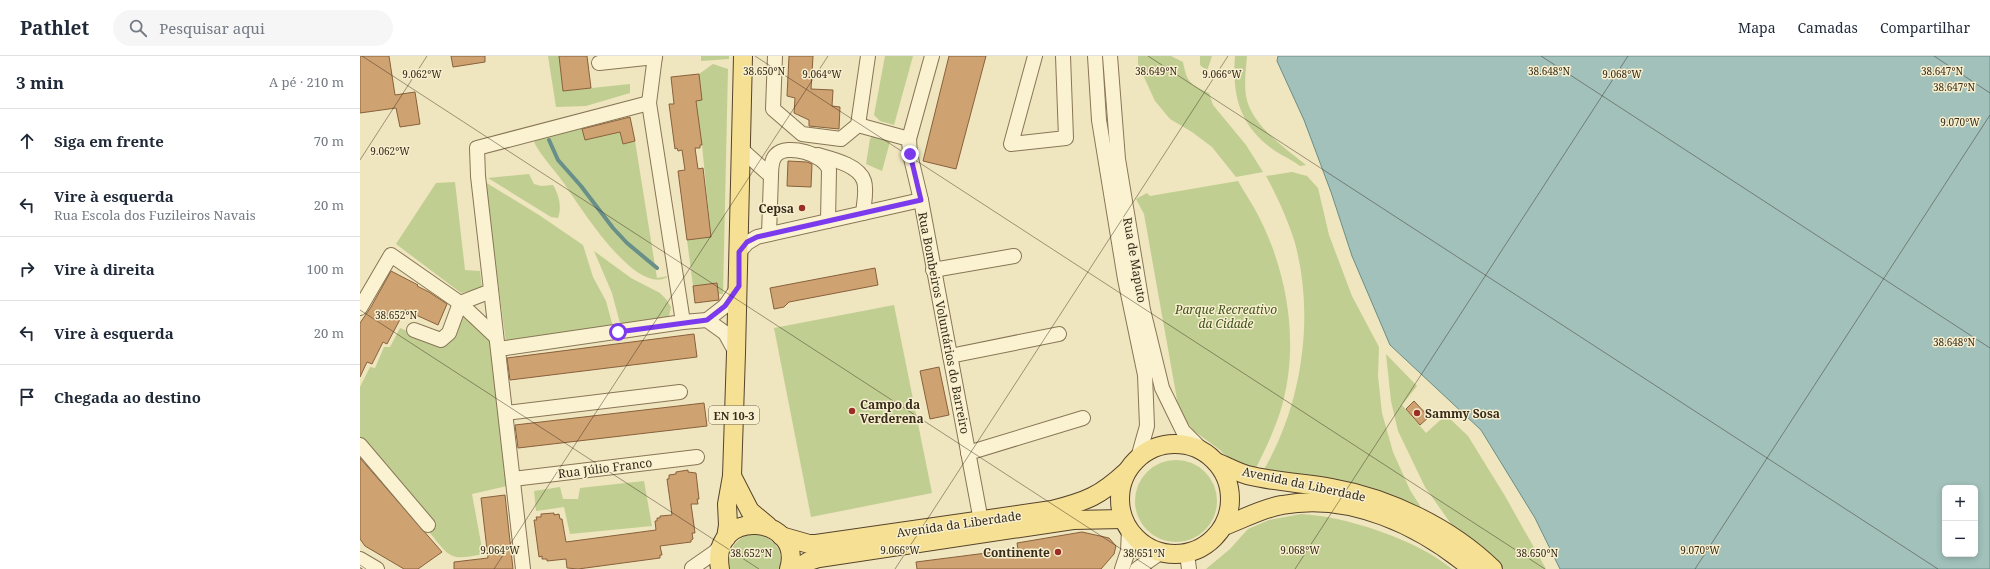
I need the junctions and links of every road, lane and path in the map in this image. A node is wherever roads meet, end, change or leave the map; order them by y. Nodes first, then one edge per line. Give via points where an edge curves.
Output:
1 (655, 56) edge
2 (743, 56) edge
3 (775, 56) edge
4 (868, 56) edge
5 (932, 56) edge
6 (1035, 56) edge
7 (1063, 56) edge
8 (1095, 56) edge
9 (1110, 56) edge
10 (599, 63) dead end
11 (648, 103) junction
12 (858, 125) junction
13 (909, 139) junction
14 (742, 150) junction
15 (812, 154) junction
16 (771, 176) junction
17 (921, 200) junction
18 (863, 213) junction
19 (828, 221) junction
20 (769, 234) junction
21 (739, 252) junction
22 (1014, 256) dead end
23 (933, 270) junction
24 (739, 286) junction
25 (491, 290) junction
26 (460, 303) junction
27 (360, 308) edge
28 (707, 320) junction
29 (683, 322) junction
30 (414, 330) dead end
31 (1059, 334) dead end
32 (498, 343) junction
33 (736, 353) junction
34 (950, 356) junction
35 (680, 392) dead end
36 (506, 412) junction
37 (1083, 418) dead end
38 (360, 444) edge
39 (968, 453) junction
40 (1210, 456) junction
41 (698, 457) dead end
42 (1133, 464) junction
43 (732, 476) junction
44 (513, 479) junction
45 (981, 521) junction
46 (428, 525) dead end
47 (1126, 525) junction
48 (1224, 526) junction
49 (777, 532) junction
50 (724, 540) junction
51 (1160, 553) junction
52 (360, 560) edge
53 (1188, 561) edge
54 (377, 569) edge
55 (523, 569) edge
56 (691, 569) edge
57 (720, 569) edge
58 (788, 569) edge
59 (796, 569) edge
60 (1122, 569) edge
61 (1138, 569) edge
62 (1472, 569) edge
63 (1493, 569) edge

1 - 10 street
1 - 11 street
2 - 14 main road, EN 10-3
3 - 12 street via 774,110 802,134 841,140
4 - 12 street
5 - 13 street, Rua Bombeiros Voluntários do Barreiro
6 - 7 street via 1011,144 1066,138
8 - 42 street, Rua de Maputo via 1099,120 1125,279 1144,375 1147,426
9 - 40 street, Rua de Maputo via 1118,159 1143,310 1162,388 1183,431
11 - 25 street via 477,148
11 - 29 street
12 - 13 street
13 - 17 street, Rua Bombeiros Voluntários do Barreiro
14 - 16 street
14 - 21 main road, EN 10-3
15 - 16 street via 798,151 779,152 772,163
15 - 18 street via 851,167 861,176 865,186
15 - 19 street via 828,164
16 - 20 street
17 - 18 street
17 - 23 street, Rua Bombeiros Voluntários do Barreiro
18 - 19 street
19 - 20 street
20 - 21 street via 747,242
21 - 24 main road, EN 10-3
22 - 23 street
23 - 34 street, Rua Bombeiros Voluntários do Barreiro
24 - 28 street via 725,306
24 - 33 main road, EN 10-3
25 - 26 street
25 - 32 street
26 - 27 street via 391,255
26 - 30 street via 448,334 441,340
26 - 32 street
28 - 29 street
28 - 33 street via 725,332
29 - 32 street
31 - 34 street
32 - 36 street
33 - 43 main road, EN 10-3
34 - 39 street, Rua Bombeiros Voluntários do Barreiro
35 - 36 street
36 - 44 street
37 - 39 street
38 - 46 street
39 - 45 street, Rua Bombeiros Voluntários do Barreiro
40 - 42 main road via 1186,445 1169,444 1152,448
40 - 48 main road via 1224,473 1230,493 1229,513
40 - 63 main road, Avenida da Liberdade via 1246,474 1332,488 1383,501 1442,529
41 - 44 street, Rua Júlio Franco
42 - 45 main road, Avenida da Liberdade via 1108,489 1082,502 1052,510
42 - 47 main road via 1121,486 1120,497
43 - 49 main road, EN 10-3 via 750,511
43 - 50 main road, EN 10-3 via 727,504 728,525
44 - 55 street
45 - 49 main road, Avenida da Liberdade via 816,544 809,544
47 - 51 main road via 1137,540
47 - 59 main road, Avenida da Liberdade via 1073,520 826,557 809,561
47 - 60 street via 1128,551
48 - 53 main road via 1215,538
48 - 62 main road, Avenida da Liberdade via 1281,504 1329,502 1390,517 1431,539
49 - 50 main road, Avenida da Liberdade via 762,525 752,524 742,526
49 - 58 main road via 787,545 790,555
50 - 56 street via 715,552
50 - 57 main road via 718,560
51 - 53 main road
51 - 61 street
52 - 54 street

